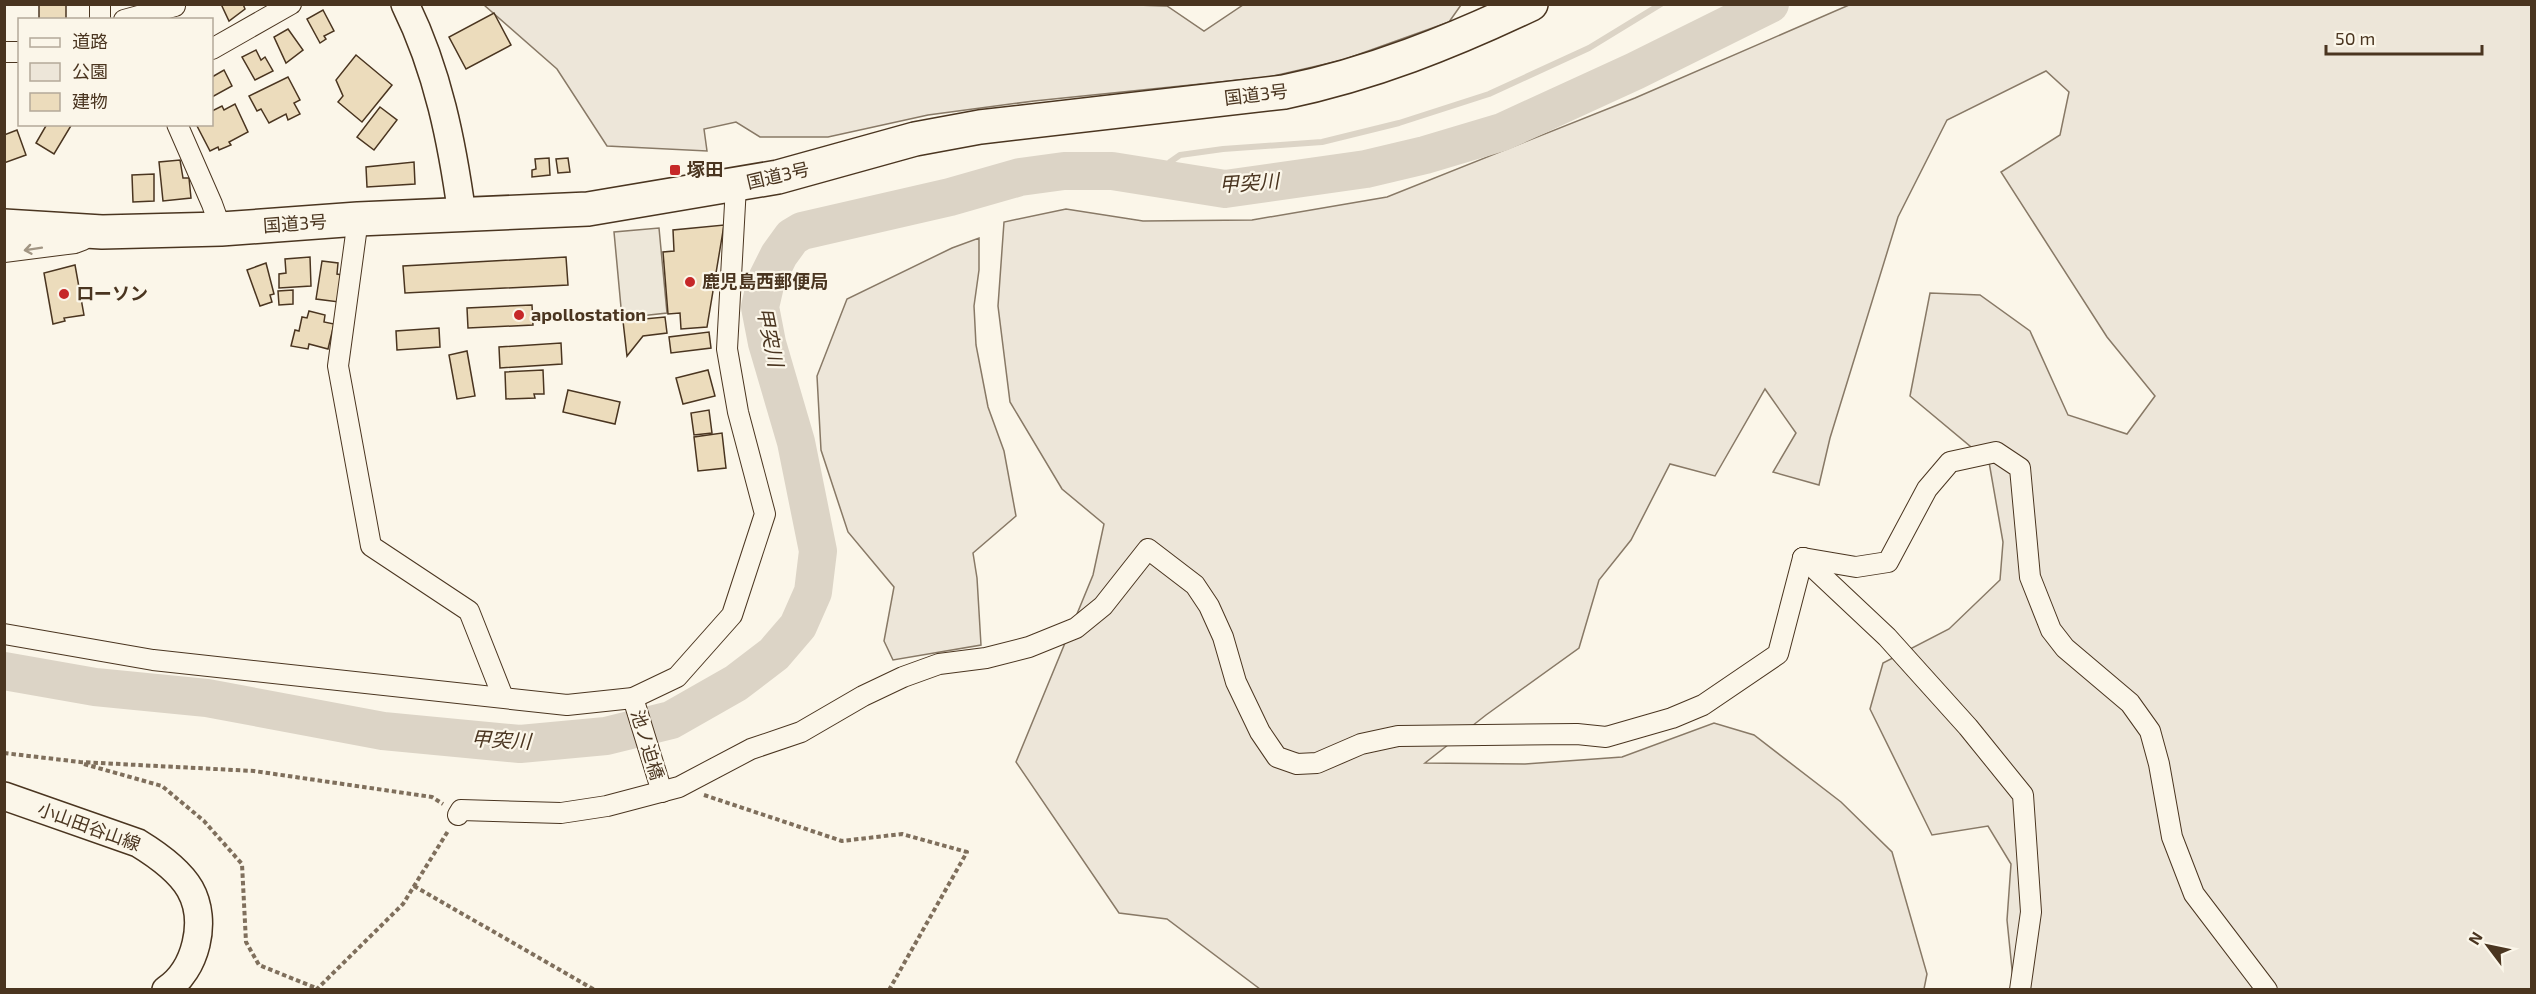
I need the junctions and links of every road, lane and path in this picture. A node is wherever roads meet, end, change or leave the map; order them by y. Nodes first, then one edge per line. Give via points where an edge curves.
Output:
1 (291, 4) edge
2 (405, 4) edge
3 (1531, 4) edge
4 (178, 10) edge
5 (135, 18) edge
6 (213, 48) edge
7 (178, 126) edge
8 (736, 186) junction
9 (462, 215) junction
10 (358, 219) junction
11 (4, 226) edge
12 (220, 229) junction
13 (102, 232) junction
14 (4, 252) edge
15 (1803, 558) junction
16 (4, 634) edge
17 (503, 698) junction
18 (633, 698) junction
19 (4, 753) edge
20 (75, 761) junction
21 (671, 789) junction
22 (4, 796) edge
23 (458, 814) junction
24 (414, 886) junction
25 (316, 989) edge
26 (166, 990) edge
27 (595, 990) edge
28 (889, 990) edge
29 (2020, 990) edge
30 (2267, 990) edge

1 - 6 street
2 - 9 main road via 439,94
3 - 8 highway, 国道3号 via 1481,28 1329,83 980,127 915,139
4 - 5 street
7 - 12 street
8 - 9 highway, 国道3号 via 588,209
8 - 18 street via 727,349 738,412 765,514 732,615 677,677
9 - 10 highway, 国道3号
10 - 12 highway, 国道3号
10 - 17 street via 338,366 371,546 468,612
11 - 13 highway, 国道3号
12 - 13 highway, 国道3号
13 -> 14 street via 75,243
15 - 21 street via 1778,654 1703,705 1672,718 1606,737 1398,736 1360,744 1317,763 1297,764 1277,757 1260,732 1236,682 1223,637 1195,585 1148,549 1103,606 1076,628 1029,647 939,664 903,677 801,732 751,749
15 - 29 street via 1894,645 2023,795 2031,912
15 - 30 street via 1856,567 1888,562 1927,489 1950,462 1996,452 2020,468 2030,577 2051,630 2065,648 2130,703 2150,731 2160,764 2172,837 2194,894
16 - 17 street via 153,660
17 - 18 street via 567,705
18 - 21 street, 池ノ迫橋
19 - 20 path
20 - 23 path via 278,774 432,797
20 - 25 path via 162,786 204,821 242,864 246,942 259,965
21 - 23 street via 561,813 461,810
21 - 28 path via 842,841 902,834 967,852
22 - 26 main road, 小山田谷山線 via 138,843 155,853 183,880 198,918 195,947 184,972
23 - 24 path
24 - 25 path via 403,904
24 - 27 path

